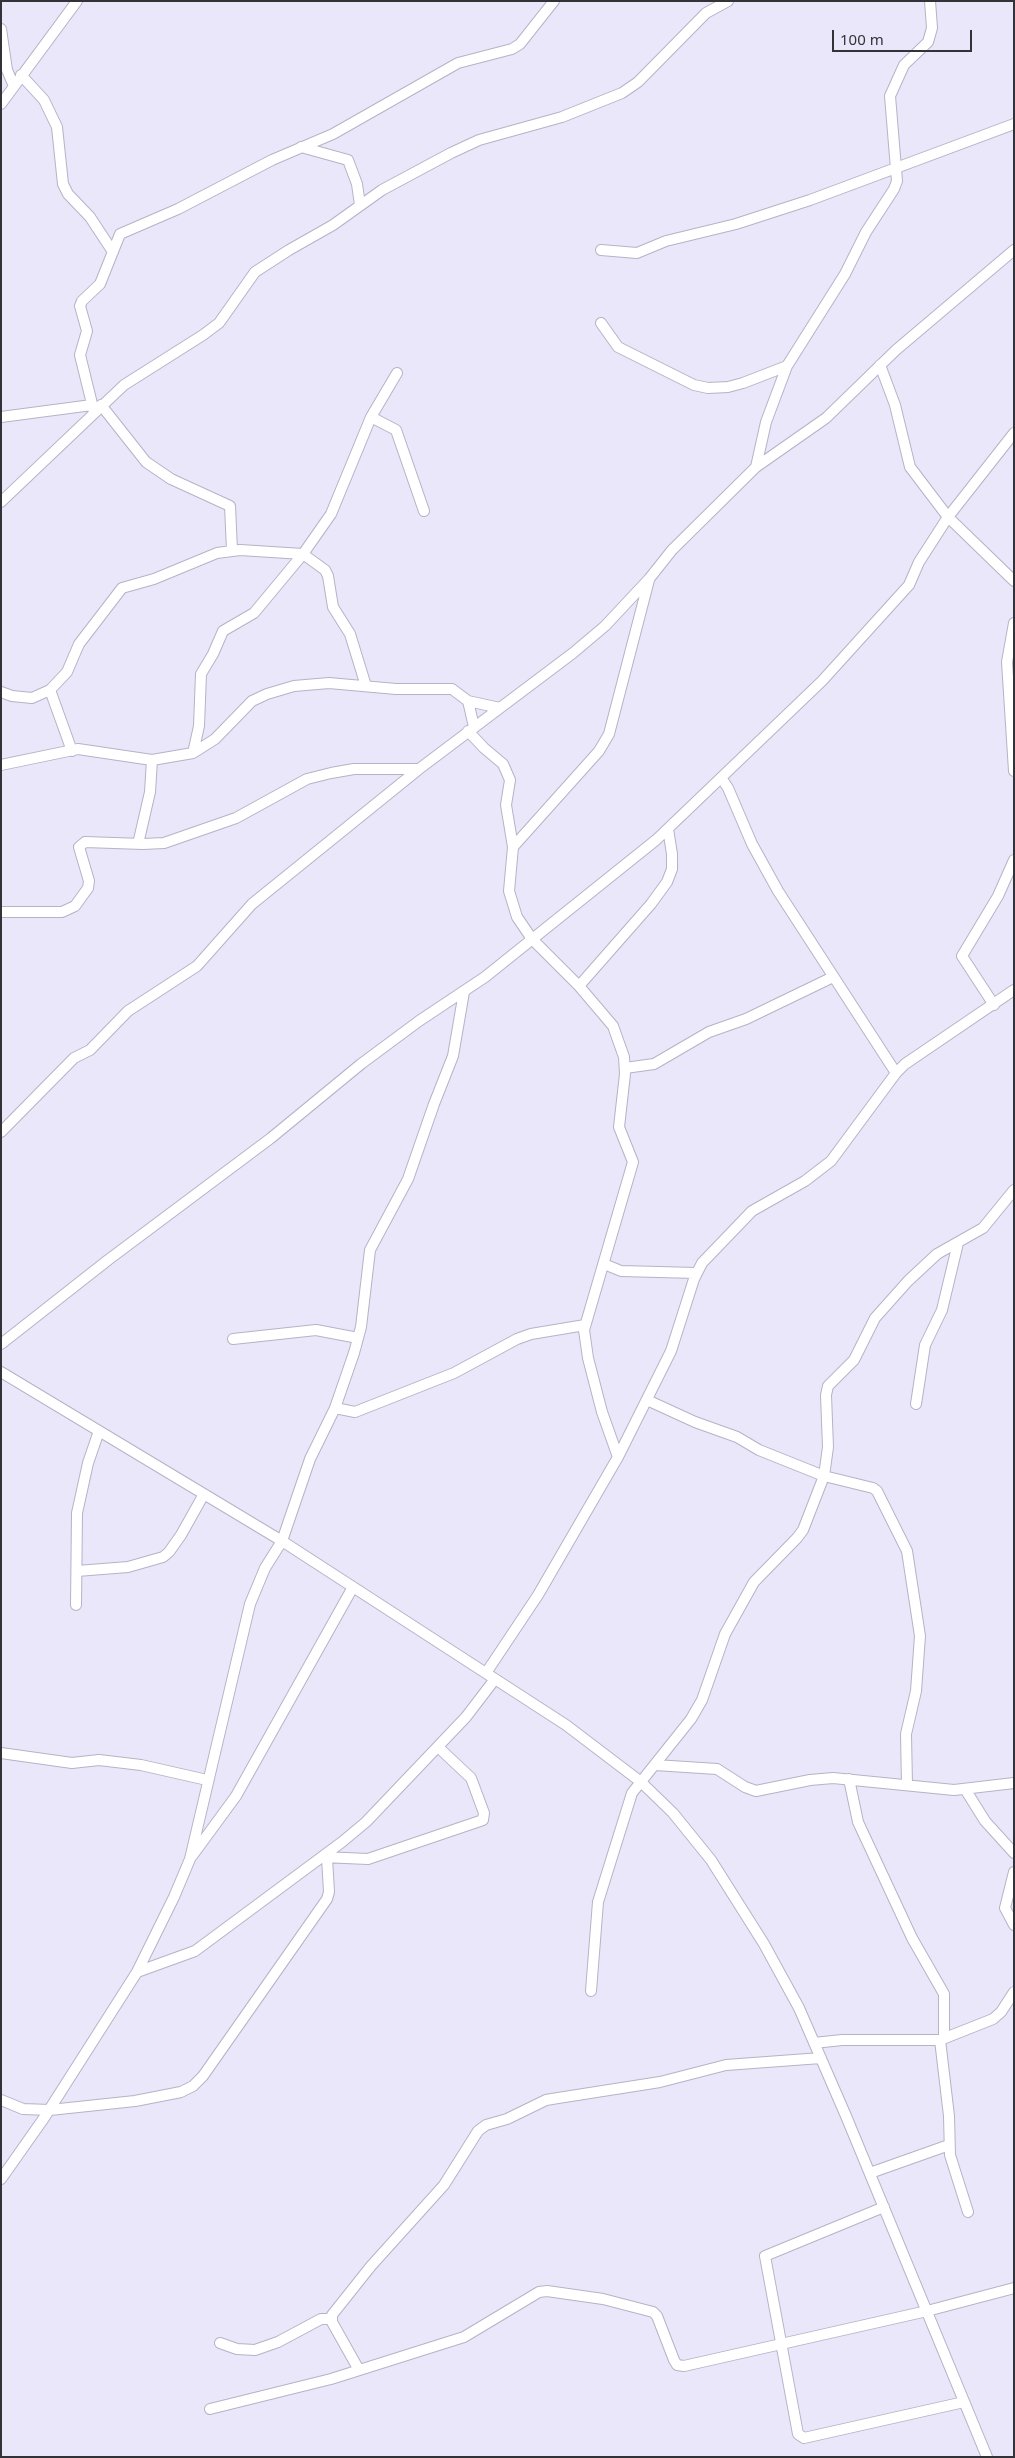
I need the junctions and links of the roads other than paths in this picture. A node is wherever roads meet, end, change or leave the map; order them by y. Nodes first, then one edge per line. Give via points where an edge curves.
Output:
1 (77, 1) edge
2 (554, 1) edge
3 (728, 1) edge
4 (930, 1) edge
5 (1, 29) edge
6 (21, 75) junction
7 (14, 86) junction
8 (1, 104) edge
9 (1014, 124) edge
10 (301, 147) junction
11 (896, 169) junction
12 (360, 205) junction
13 (602, 250) dead end
14 (1014, 250) edge
15 (113, 252) junction
16 (601, 323) dead end
17 (880, 365) junction
18 (787, 366) junction
19 (397, 373) dead end
20 (95, 407) junction
21 (1, 417) edge
22 (372, 418) junction
23 (1014, 433) edge
24 (756, 467) junction
25 (1, 502) edge
26 (424, 511) dead end
27 (948, 517) junction
28 (232, 550) junction
29 (303, 554) junction
30 (649, 579) junction
31 (1014, 581) edge
32 (1014, 623) edge
33 (366, 686) junction
34 (50, 690) junction
35 (1, 692) edge
36 (468, 701) junction
37 (500, 708) junction
38 (471, 729) junction
39 (72, 751) junction
40 (192, 753) junction
41 (152, 760) junction
42 (1, 765) edge
43 (420, 769) junction
44 (1014, 771) edge
45 (722, 779) junction
46 (668, 829) junction
47 (138, 844) junction
48 (513, 847) junction
49 (1014, 860) edge
50 (1, 912) edge
51 (532, 939) junction
52 (833, 978) junction
53 (579, 986) junction
54 (1014, 990) edge
55 (464, 992) junction
56 (994, 1005) junction
57 (625, 1068) junction
58 (896, 1072) junction
59 (1, 1132) edge
60 (1014, 1190) edge
61 (958, 1243) junction
62 (604, 1264) junction
63 (696, 1273) junction
64 (585, 1325) junction
65 (358, 1338) junction
66 (233, 1339) dead end
67 (1, 1344) edge
68 (1, 1372) edge
69 (648, 1400) junction
70 (916, 1404) dead end
71 (335, 1408) junction
72 (99, 1431) junction
73 (618, 1457) junction
74 (824, 1476) junction
75 (204, 1494) junction
76 (282, 1541) junction
77 (77, 1571) junction
78 (354, 1587) junction
79 (76, 1605) dead end
80 (491, 1676) junction
81 (438, 1747) junction
82 (1, 1753) edge
83 (655, 1765) junction
84 (849, 1779) junction
85 (207, 1780) junction
86 (641, 1782) junction
87 (1014, 1782) edge
88 (907, 1786) junction
89 (965, 1789) junction
90 (1014, 1852) edge
91 (325, 1858) junction
92 (190, 1859) junction
93 (1014, 1872) edge
94 (1014, 1925) edge
95 (137, 1972) junction
96 (591, 1991) dead end
97 (1014, 1992) edge
98 (942, 2039) junction
99 (814, 2043) junction
100 (821, 2058) junction
101 (1, 2100) edge
102 (50, 2110) junction
103 (949, 2145) junction
104 (870, 2173) junction
105 (1, 2179) edge
106 (884, 2207) junction
107 (968, 2212) dead end
108 (1014, 2288) edge
109 (927, 2311) junction
110 (331, 2319) junction
111 (782, 2342) junction
112 (220, 2343) dead end
113 (359, 2370) junction
114 (964, 2402) junction
115 (210, 2409) dead end
116 (987, 2457) edge

1 - 6 street
2 - 10 street via 520,44 512,49 458,63 333,134
3 - 12 street via 706,13 638,82 622,93 562,117 479,140 382,190
4 - 11 street via 932,28 928,42 904,65 890,96
5 - 7 street via 7,70
6 - 7 street
6 - 15 street via 44,100 57,127 62,179 68,194 90,217
7 - 8 street
9 - 11 street
10 - 12 street via 348,160 357,184
10 - 15 street via 178,209 124,231
11 - 13 street via 755,218 666,241 646,251
11 - 18 street via 894,189
12 - 20 street via 255,272 219,323
14 - 17 street
15 - 20 street via 100,284 80,306 87,330 80,355
16 - 18 street via 618,347 701,386 728,387
17 - 24 street via 826,418
17 - 27 street via 895,405 910,467
18 - 24 street via 766,422
19 - 22 street
20 - 21 street
20 - 25 street via 53,454
20 - 28 street via 146,462 171,479 230,506
22 - 26 street via 396,430
22 - 29 street via 331,514
23 - 27 street
24 - 30 street via 672,550
27 - 31 street
27 - 45 street via 919,562 909,585 822,682
28 - 29 street
28 - 34 street via 122,588 79,644 67,672
29 - 33 street via 325,570 328,576 333,607 350,634
29 - 40 street via 254,613 223,631 201,674 199,726
30 - 37 street via 605,626
30 - 48 street via 616,717 609,734 600,751
32 - 44 street via 1007,662
33 - 36 street via 452,689
33 - 40 street via 329,682 294,686 267,694 252,701 215,739
34 - 35 street via 32,698
34 - 39 street
36 - 37 street
36 - 38 street
37 - 38 street
38 - 43 street
38 - 48 street via 484,748 508,772 506,813
39 - 41 street via 91,750 129,759
39 - 42 street
40 - 41 street
41 - 47 street via 150,792
43 - 47 street via 331,772 307,780 236,818 164,843
43 - 59 street via 252,904 197,966 128,1012 90,1050 74,1058
45 - 46 street
45 - 52 street via 778,891
46 - 51 street
46 - 53 street via 672,869 666,882 651,904
47 - 50 street via 82,843 79,847 88,874 88,888 70,910
48 - 51 street via 509,890 517,916
49 - 56 street via 998,896 962,956
51 - 53 street
51 - 55 street
52 - 57 street via 746,1019 709,1032 654,1064
52 - 58 street
53 - 57 street via 614,1026 620,1039
54 - 56 street
55 - 65 street via 453,1056 408,1179 370,1250
55 - 67 street via 361,1064 271,1138
56 - 58 street
57 - 62 street via 619,1127 633,1162
58 - 63 street via 832,1161 745,1217
60 - 61 street via 983,1228
61 - 70 street via 942,1310 925,1345
61 - 74 street via 937,1254 908,1281 875,1318 854,1360 830,1381 826,1395 828,1446
62 - 63 street via 621,1271
62 - 64 street
63 - 69 street via 670,1351
64 - 71 street via 530,1334 454,1373 355,1412
64 - 73 street via 588,1358
65 - 66 street via 316,1330
65 - 71 street
68 - 72 street
69 - 73 street
69 - 74 street
71 - 76 street via 310,1460
72 - 75 street
72 - 77 street via 79,1498
73 - 80 street
74 - 83 street via 803,1530 754,1582 725,1634 702,1700
74 - 88 street via 874,1488 908,1557 920,1636 916,1691 906,1734
75 - 76 street
75 - 77 street via 169,1552 162,1557 128,1567
76 - 78 street
76 - 85 street via 265,1568 250,1604
77 - 79 street
78 - 80 street
78 - 92 street via 236,1796
80 - 81 street via 466,1717
80 - 86 street via 566,1725
81 - 91 street via 366,1822
81 - 91 street via 471,1778 484,1813 483,1820 376,1858
82 - 85 street via 72,1763 99,1760 141,1765
83 - 84 street via 717,1769 756,1791 810,1780
83 - 86 street
84 - 88 street
84 - 98 street via 858,1822 912,1938 944,1994
85 - 92 street
86 - 96 street via 632,1793 601,1885
86 - 99 street via 673,1813 712,1860 764,1944
87 - 89 street
88 - 89 street
89 - 90 street via 985,1821
91 - 95 street via 195,1951
91 - 102 street via 328,1898 214,2060 192,2086 181,2092 134,2101
92 - 95 street
93 - 94 street via 1005,1908
95 - 102 street
97 - 98 street via 993,2019
98 - 99 street
98 - 103 street
99 - 100 street
100 - 104 street
100 - 110 street via 726,2065 660,2082 546,2100 507,2119 486,2125 478,2131 444,2185 371,2266
101 - 102 street via 23,2109
102 - 105 street
103 - 104 street
103 - 107 street
104 - 106 street
106 - 109 street
106 - 111 street via 765,2256
108 - 109 street
109 - 111 street
109 - 114 street
110 - 112 street via 321,2319 278,2342 254,2350
110 - 113 street
111 - 113 street via 678,2365 657,2316 652,2312 610,2300 547,2291 532,2295 464,2337
111 - 114 street via 800,2437
113 - 115 street
114 - 116 street

